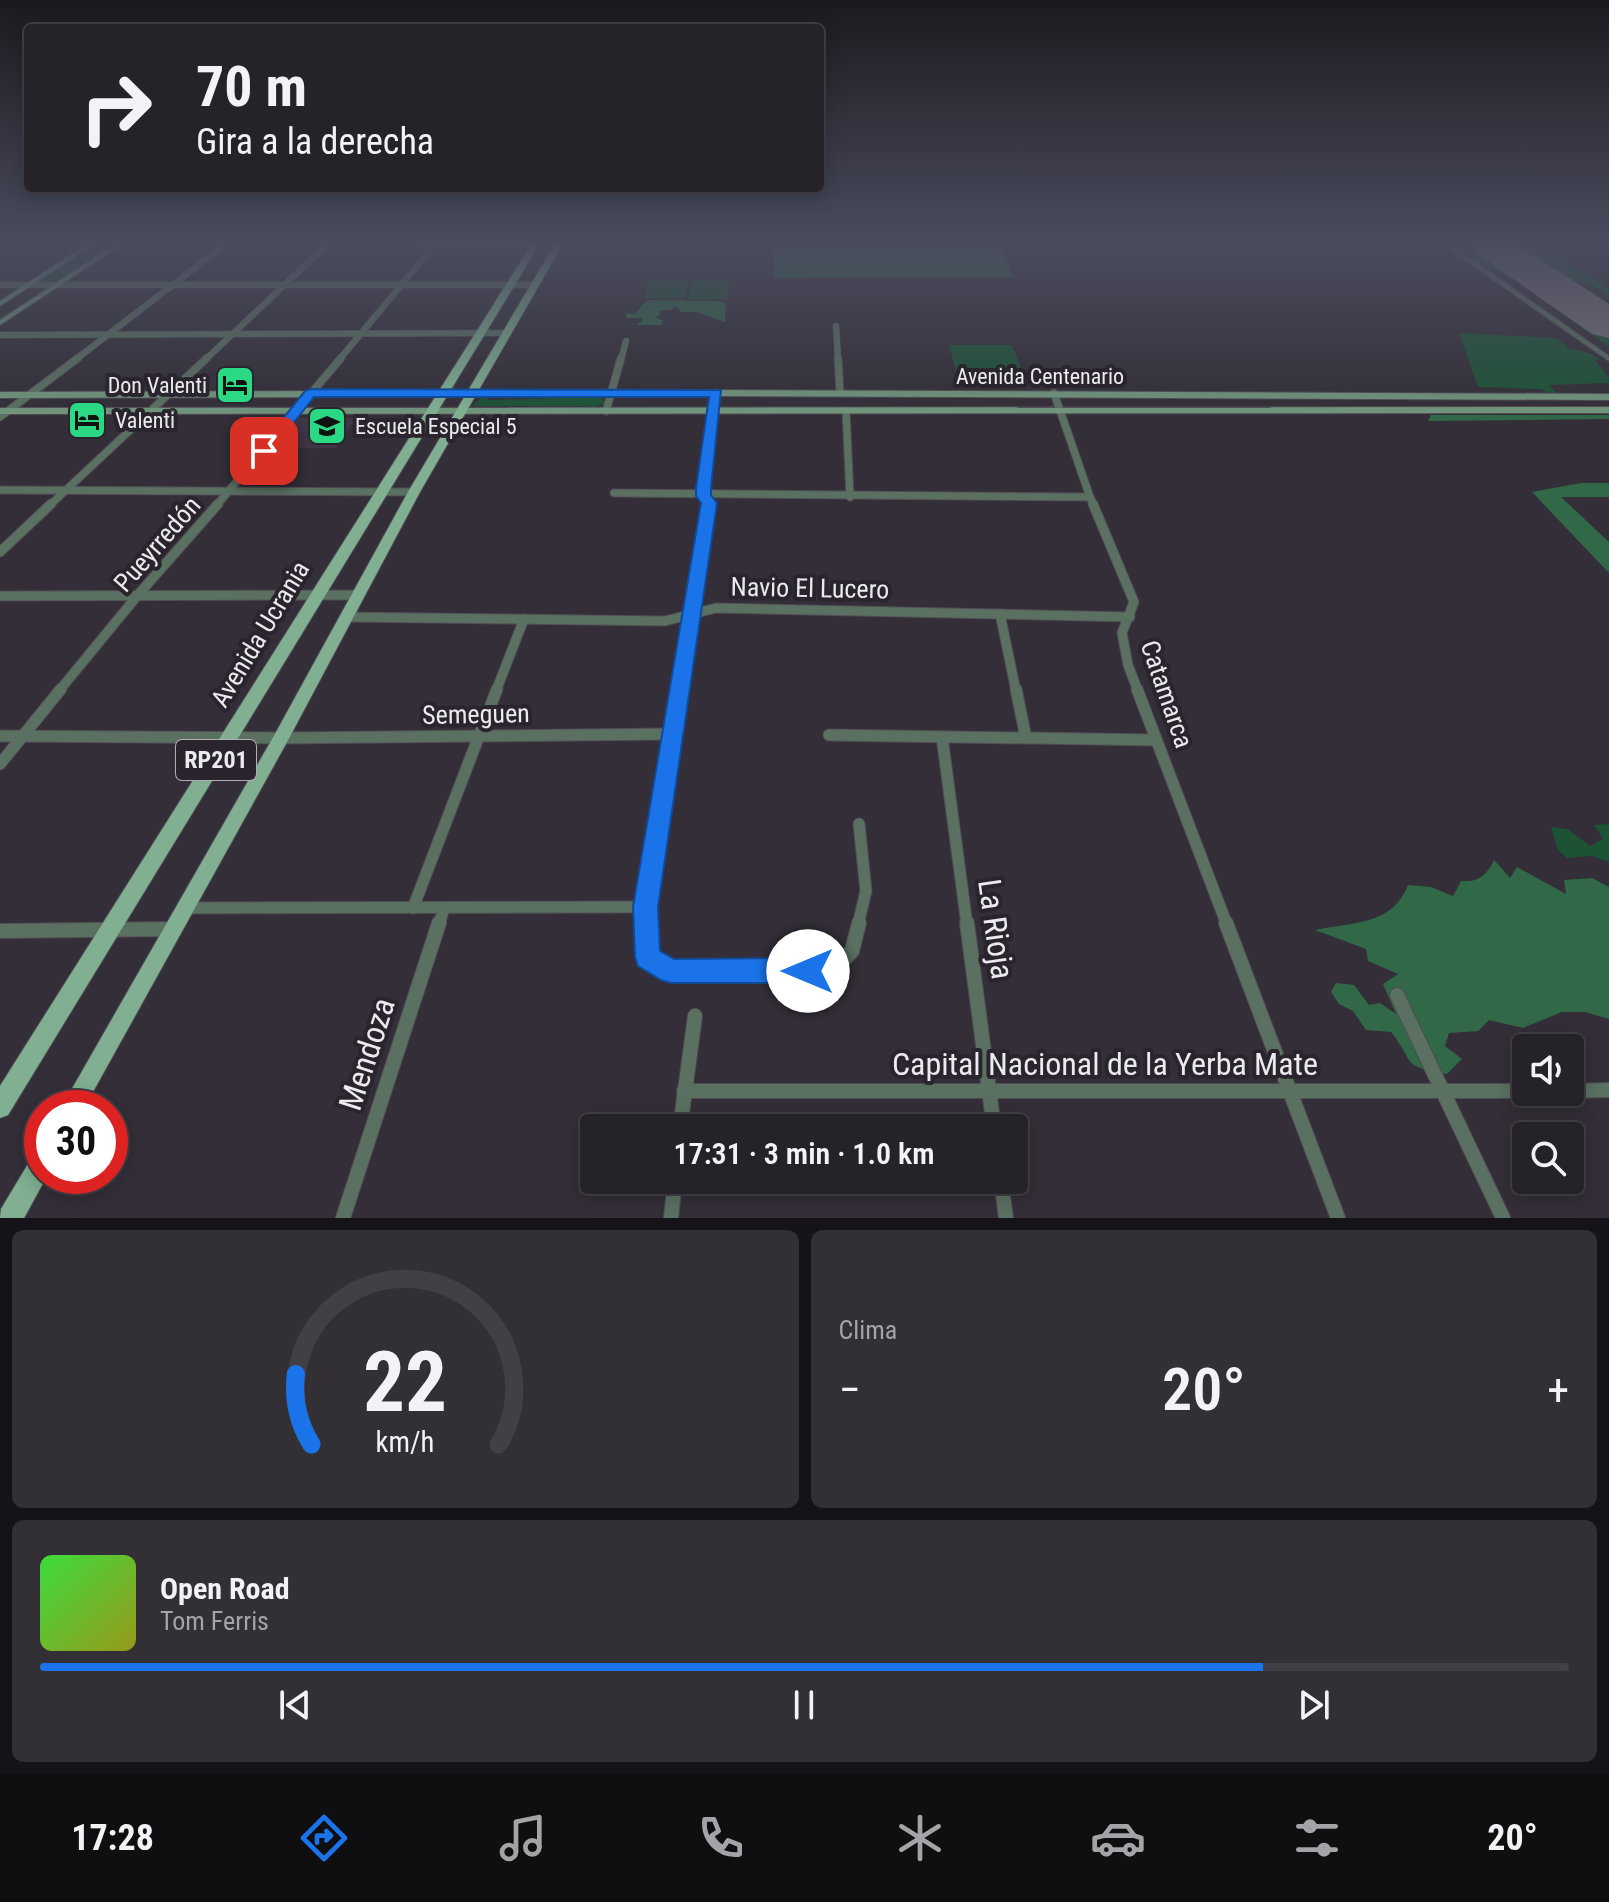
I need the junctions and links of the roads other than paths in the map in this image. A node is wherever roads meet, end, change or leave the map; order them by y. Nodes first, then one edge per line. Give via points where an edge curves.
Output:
1 (36, 299) edge
2 (155, 299) edge
3 (270, 299) edge
4 (389, 299) edge
5 (502, 299) edge
6 (526, 299) edge
7 (1523, 299) edge
8 (0, 323) edge
9 (836, 326) dead end
10 (480, 333) junction
11 (506, 333) junction
12 (109, 334) junction
13 (230, 334) junction
14 (361, 334) junction
15 (0, 335) edge
16 (626, 341) dead end
17 (1609, 359) edge
18 (168, 393) junction
19 (310, 393) junction
20 (716, 393) junction
21 (840, 393) junction
22 (1029, 393) junction
23 (1054, 393) junction
24 (441, 394) junction
25 (613, 394) junction
26 (0, 395) edge
27 (30, 395) junction
28 (472, 395) junction
29 (1243, 395) junction
30 (1521, 396) junction
31 (1609, 397) edge
32 (1535, 410) junction
33 (1609, 410) edge
34 (149, 411) junction
35 (298, 411) junction
36 (461, 411) junction
37 (606, 411) junction
38 (714, 411) junction
39 (846, 411) junction
40 (1034, 411) junction
41 (1061, 411) junction
42 (1254, 411) junction
43 (431, 412) junction
44 (2, 413) edge
45 (0, 490) edge
46 (69, 490) junction
47 (230, 491) junction
48 (382, 492) junction
49 (414, 492) junction
50 (614, 493) dead end
51 (704, 496) junction
52 (850, 497) junction
53 (1090, 497) junction
54 (0, 552) edge
55 (356, 595) junction
56 (0, 596) edge
57 (137, 596) junction
58 (315, 596) junction
59 (691, 614) junction
60 (1000, 614) junction
61 (346, 617) junction
62 (1130, 617) junction
63 (524, 619) junction
64 (672, 734) junction
65 (829, 735) dead end
66 (0, 736) edge
67 (24, 736) junction
68 (478, 736) junction
69 (230, 737) junction
70 (942, 737) junction
71 (281, 738) junction
72 (1026, 738) junction
73 (1156, 740) junction
74 (0, 764) edge
75 (859, 824) dead end
76 (646, 907) junction
77 (182, 908) junction
78 (413, 908) junction
79 (444, 908) junction
80 (174, 929) junction
81 (110, 930) junction
82 (0, 931) edge
83 (1397, 995) dead end
84 (695, 1016) dead end
85 (82, 1090) edge
86 (989, 1090) junction
87 (1609, 1090) edge
88 (684, 1091) junction
89 (1512, 1091) edge
90 (1584, 1091) edge
91 (1441, 1092) junction
92 (1291, 1093) junction
93 (0, 1107) edge
94 (682, 1114) edge
95 (992, 1114) edge
96 (24, 1194) edge
97 (674, 1194) edge
98 (1003, 1194) edge
99 (10, 1218) edge
100 (343, 1218) edge
101 (671, 1218) edge
102 (1006, 1218) edge
103 (1338, 1218) edge
104 (1503, 1218) edge

1 - 8 main road
2 - 12 street
3 - 13 street
4 - 14 street, Pueyrredón
5 - 10 main road, RP201
6 - 11 main road, RP201
7 - 17 street
9 - 21 street
10 - 11 street
10 - 14 street
10 - 24 main road, RP201
11 - 28 main road, RP201
12 - 13 street
12 - 15 street
12 - 27 street
13 - 14 street
13 - 18 street
14 - 19 street, Pueyrredón
16 - 25 street
18 - 19 main road, Avenida Centenario
18 - 27 main road, Avenida Centenario
18 - 34 street
19 - 24 main road, Avenida Centenario
19 - 35 street, Pueyrredón
20 - 21 main road, Avenida Centenario
20 - 25 main road, Avenida Centenario
20 - 38 street
21 - 22 main road, Avenida Centenario
22 - 23 main road, Avenida Centenario
22 - 40 street
23 - 29 main road, Avenida Centenario
23 - 41 street, Catamarca
24 - 28 main road, Avenida Centenario
24 - 43 main road, Avenida Ucrania / RP201
25 - 28 main road, Avenida Centenario
25 - 37 street
26 - 27 main road, Avenida Centenario
27 - 44 street
28 - 36 main road, RP201
29 - 30 main road, Avenida Centenario
29 - 42 main road
30 - 31 main road, Avenida Centenario
30 - 32 main road
32 - 33 main road, Avenida Centenario
32 - 42 main road, Avenida Centenario
34 - 35 main road, Avenida Centenario
34 - 44 main road, Avenida Centenario
34 - 46 street
35 - 43 main road, Avenida Centenario
35 - 47 street, Pueyrredón
36 - 37 main road, Avenida Centenario
36 - 43 main road, Avenida Centenario
36 - 49 main road, RP201
37 - 38 main road, Avenida Centenario
38 - 39 main road, Avenida Centenario
38 - 51 street
39 - 40 main road, Avenida Centenario
39 - 52 street
40 - 41 main road, Avenida Centenario
41 - 42 main road, Avenida Centenario
41 - 53 street, Catamarca
43 - 48 main road, Avenida Ucrania / RP201
45 - 46 street
46 - 47 street
46 - 54 street
47 - 48 street
47 - 57 street, Pueyrredón
48 - 49 street
48 - 58 main road, Avenida Ucrania / RP201
49 - 55 main road, RP201
50 - 51 street
51 - 52 street
51 - 59 street via 709,503
52 - 53 street
53 - 62 street, Catamarca via 1134,602
55 - 58 street
55 - 61 main road, RP201
56 - 57 street
57 - 58 street
57 - 67 street, Pueyrredón
58 - 69 main road, Avenida Ucrania / RP201
59 - 60 street, Navio El Lucero via 716,608
59 - 63 street, Navio El Lucero via 665,621
59 - 64 street
60 - 62 street, Navio El Lucero
60 - 72 street
61 - 63 street, Navio El Lucero
61 - 71 main road, RP201
62 - 73 street, Catamarca via 1122,633 1128,665
63 - 68 street
64 - 68 street, Semeguen
64 - 76 street
65 - 70 street
66 - 67 street, Semeguen
67 - 69 street, Semeguen
67 - 74 street, Pueyrredón
68 - 71 street, Semeguen
68 - 78 street
69 - 71 street, Semeguen
69 - 81 main road, Avenida Ucrania / RP201
70 - 72 street
70 - 86 street, La Rioja
71 - 77 main road, RP201
72 - 73 street
73 - 92 street, Catamarca
75 - 76 street via 866,891 852,951 832,971 671,971 648,957
76 - 79 street
77 - 78 street
77 - 80 main road, RP201
78 - 79 street
79 - 100 street, Mendoza
80 - 81 street
80 - 85 main road, RP201
81 - 82 street
81 - 93 main road, Avenida Ucrania / RP201
83 - 91 street
84 - 88 street
86 - 88 street, Capital Nacional de la Yerba Mate
86 - 92 street, Capital Nacional de la Yerba Mate
86 - 95 street, La Rioja
87 - 90 street
88 - 94 street
89 - 91 street, Capital Nacional de la Yerba Mate
91 - 92 street, Capital Nacional de la Yerba Mate
91 - 104 street
92 - 103 street, Catamarca
96 - 99 main road
97 - 101 street
98 - 102 street

